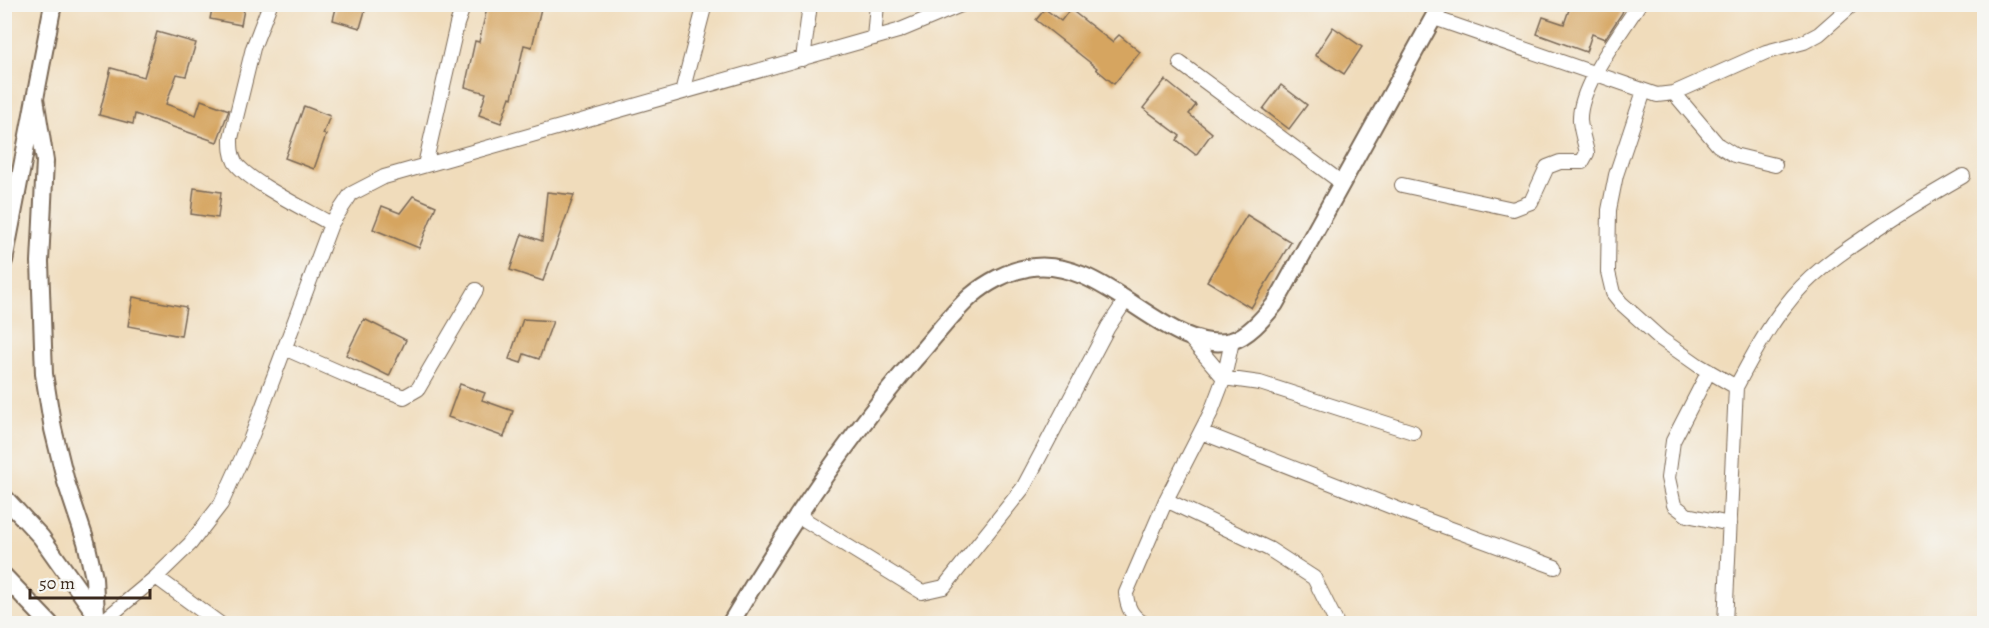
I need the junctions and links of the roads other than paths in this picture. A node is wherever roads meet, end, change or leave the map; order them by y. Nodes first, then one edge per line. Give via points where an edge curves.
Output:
1 (53, 4) edge
2 (270, 4) edge
3 (464, 4) edge
4 (705, 4) edge
5 (810, 4) edge
6 (877, 4) edge
7 (963, 4) edge
8 (1640, 4) edge
9 (1853, 4) edge
10 (1437, 11) edge
11 (874, 38) junction
12 (803, 58) junction
13 (1180, 63) dead end
14 (1595, 74) junction
15 (1644, 91) junction
16 (682, 92) junction
17 (1674, 93) junction
18 (35, 98) junction
19 (425, 165) junction
20 (1775, 165) dead end
21 (1963, 176) dead end
22 (1342, 183) junction
23 (1402, 185) dead end
24 (331, 224) junction
25 (4, 261) edge
26 (476, 290) dead end
27 (1126, 300) junction
28 (1190, 338) junction
29 (1232, 341) junction
30 (284, 348) junction
31 (1708, 371) junction
32 (1224, 378) junction
33 (1736, 387) junction
34 (1201, 432) junction
35 (1413, 432) dead end
36 (4, 496) edge
37 (1166, 500) junction
38 (797, 515) junction
39 (1730, 524) junction
40 (1555, 567) dead end
41 (4, 576) edge
42 (156, 577) junction
43 (100, 620) edge
44 (50, 624) edge
45 (220, 624) edge
46 (730, 624) edge
47 (1145, 624) edge
48 (1337, 624) edge
49 (1725, 624) edge

1 - 18 street
2 - 24 street via 253,48 231,138 231,153 247,174
3 - 19 street
4 - 16 street
5 - 12 street
6 - 11 street
7 - 11 street
8 - 14 street
9 - 17 street via 1804,42 1766,52
10 - 14 street
10 - 22 street
11 - 12 street
12 - 16 street
13 - 22 street
14 - 15 street
14 - 23 street via 1580,120 1587,153 1582,162 1560,162 1547,167 1531,202 1513,209
15 - 17 street via 1657,95
15 - 31 street via 1616,175 1609,210 1608,272 1621,303 1661,339
16 - 19 street
17 - 20 street via 1718,145 1734,155
18 - 25 street
18 - 43 street via 45,161 40,262 44,374 66,482 86,542
19 - 24 street via 384,177 351,194
21 - 33 street via 1910,206 1816,274 1786,303
22 - 29 street via 1275,304 1256,326
24 - 30 street
26 - 30 street via 418,389 404,397
27 - 28 street
27 - 38 street via 1090,277 1049,266 1028,268 988,284 955,313 887,392
27 - 38 street via 1023,488 944,587 922,592
28 - 29 street
28 - 32 street
29 - 32 street
30 - 42 street via 221,504 190,544
31 - 33 street
31 - 39 street via 1673,441 1668,478 1674,506 1687,514
32 - 34 street
32 - 35 street via 1260,383
33 - 39 street
34 - 37 street
34 - 40 street
36 - 43 street via 40,537
37 - 47 street via 1126,593 1127,607
37 - 48 street via 1269,549 1314,578
38 - 46 street
39 - 49 street
41 - 44 street
42 - 43 street
42 - 45 street

